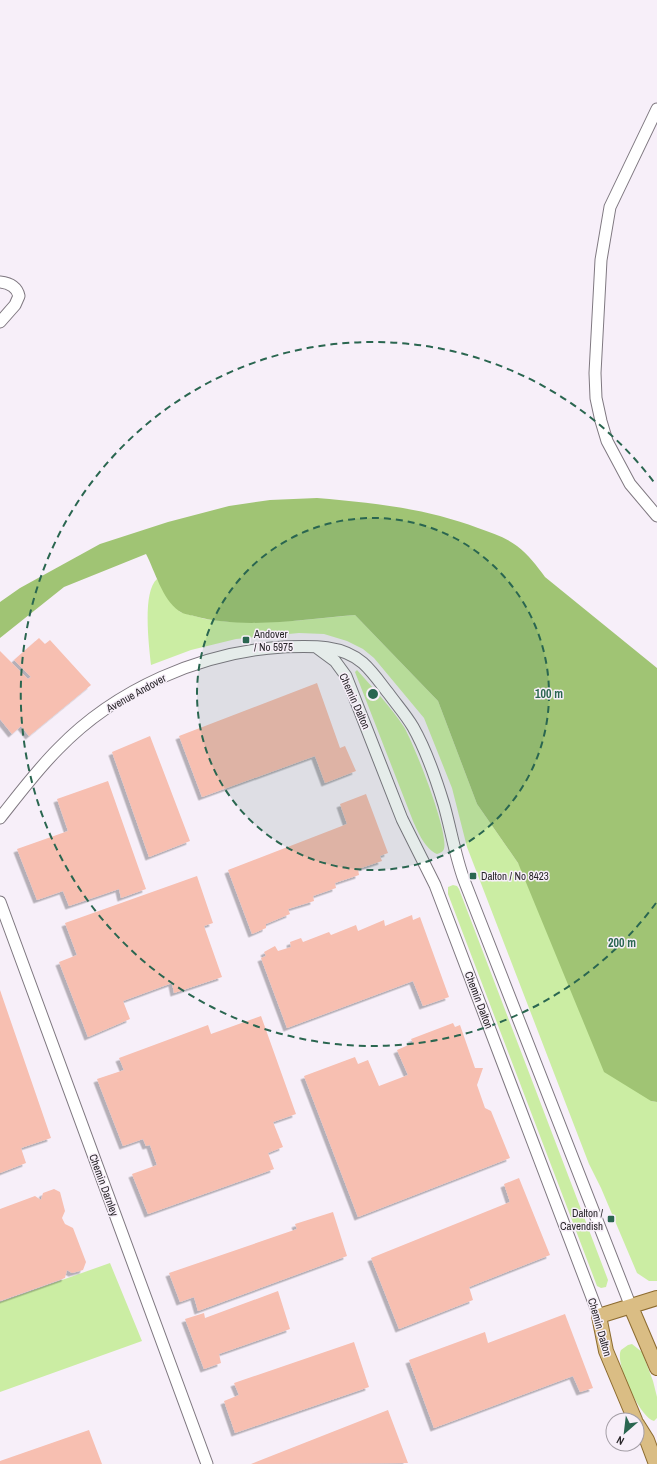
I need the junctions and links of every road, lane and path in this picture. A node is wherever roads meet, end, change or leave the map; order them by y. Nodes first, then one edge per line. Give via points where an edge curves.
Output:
1 (657, 109) edge
2 (0, 282) edge
3 (0, 322) edge
4 (657, 516) edge
5 (314, 646) junction
6 (0, 818) edge
7 (0, 905) edge
8 (657, 1298) edge
9 (631, 1307) junction
10 (599, 1316) junction
11 (657, 1368) edge
12 (632, 1412) edge
13 (645, 1437) edge
14 (207, 1464) edge
15 (656, 1464) edge

1 - 4 street via 610,207 601,260 595,373 596,398 607,441 630,484
2 - 3 street via 12,286 19,296 15,305
5 - 6 street, Avenue Andover via 270,648 231,655 186,668 143,687 99,714 70,737
5 - 9 street, Chemin Dalton via 345,652 364,664 405,715 419,739 444,805 464,880
5 - 10 street, Chemin Dalton via 335,661 351,686 402,819 437,890
7 - 14 street, Chemin Darnley
8 - 9 main road
9 - 10 main road
9 - 11 main road, Chemin Dalton
10 - 12 main road, Chemin Dalton via 606,1351
13 - 15 main road

